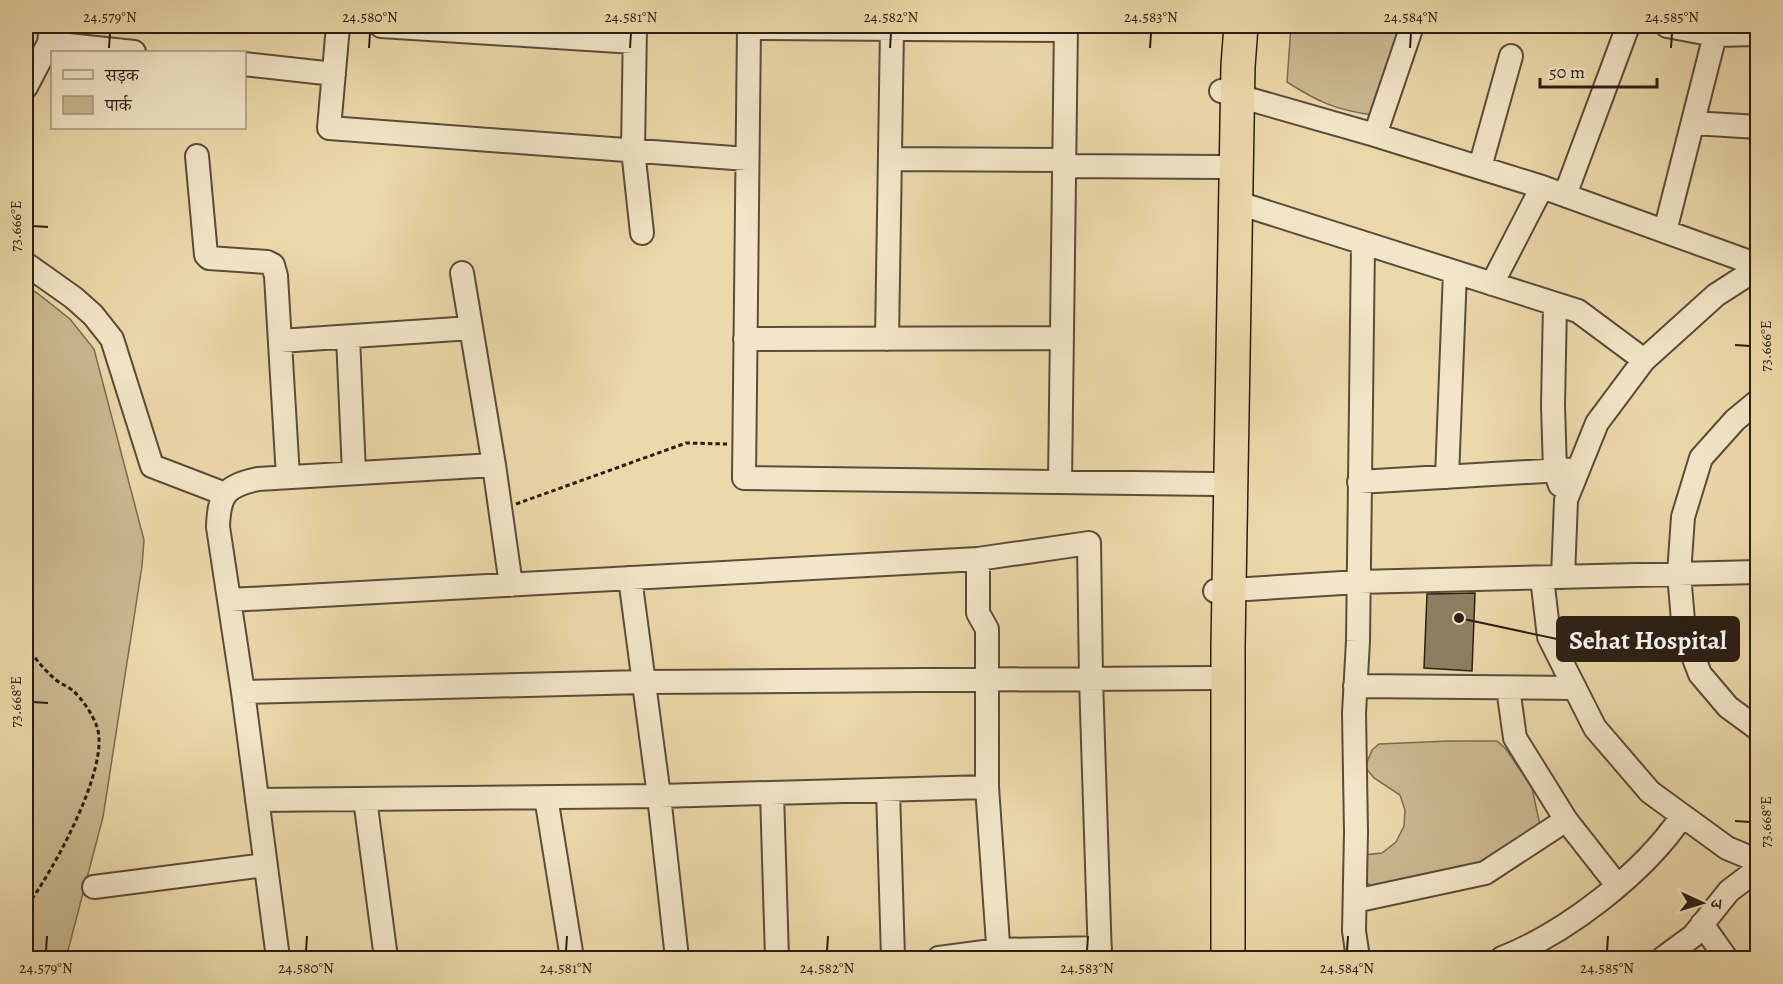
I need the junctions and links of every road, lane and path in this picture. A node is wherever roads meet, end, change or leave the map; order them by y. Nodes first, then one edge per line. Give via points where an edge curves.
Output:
1 (338, 26) edge
2 (381, 26) edge
3 (1224, 26) edge
4 (1241, 26) edge
5 (1412, 26) edge
6 (1628, 26) edge
7 (1667, 26) edge
8 (749, 27) edge
9 (1066, 28) edge
10 (487, 29) edge
11 (892, 29) junction
12 (50, 34) edge
13 (634, 34) edge
14 (1758, 34) edge
15 (1715, 35) junction
16 (130, 51) edge
17 (1511, 56) dead end
18 (246, 64) edge
19 (334, 74) junction
20 (26, 87) edge
21 (1229, 93) junction
22 (1693, 123) junction
23 (1758, 127) edge
24 (1374, 135) junction
25 (633, 150) junction
26 (197, 156) dead end
27 (747, 159) junction
28 (890, 159) junction
29 (1064, 163) junction
30 (1220, 167) junction
31 (1479, 168) junction
32 (1542, 187) junction
33 (1564, 195) junction
34 (1235, 202) junction
35 (1665, 231) junction
36 (642, 233) dead end
37 (1363, 243) junction
38 (26, 264) edge
39 (1758, 266) edge
40 (1455, 272) junction
41 (462, 273) dead end
42 (1492, 284) junction
43 (1555, 304) junction
44 (471, 328) junction
45 (348, 337) junction
46 (1062, 338) junction
47 (745, 339) junction
48 (887, 339) junction
49 (280, 341) junction
50 (1644, 360) junction
51 (1758, 401) edge
52 (744, 445) junction
53 (494, 465) junction
54 (1578, 470) junction
55 (1555, 471) junction
56 (354, 473) junction
57 (288, 477) junction
58 (1447, 477) junction
59 (1060, 482) junction
60 (1359, 482) junction
61 (1215, 484) junction
62 (225, 494) junction
63 (1566, 500) junction
64 (500, 510) junction
65 (978, 559) junction
66 (1758, 572) edge
67 (1679, 574) junction
68 (630, 578) junction
69 (1552, 578) junction
70 (1358, 582) junction
71 (511, 585) junction
72 (1222, 591) junction
73 (230, 600) junction
74 (26, 646) edge
75 (1212, 678) junction
76 (1091, 679) junction
77 (987, 680) junction
78 (643, 682) junction
79 (1355, 686) junction
80 (1508, 688) junction
81 (1575, 688) junction
82 (243, 692) junction
83 (1758, 729) edge
84 (987, 787) junction
85 (888, 790) junction
86 (772, 793) junction
87 (659, 796) junction
88 (546, 797) junction
89 (365, 799) junction
90 (257, 800) junction
91 (1682, 816) junction
92 (1566, 820) junction
93 (1758, 861) edge
94 (265, 865) junction
95 (1758, 869) edge
96 (1617, 885) junction
97 (94, 887) dead end
98 (1355, 901) junction
99 (26, 907) edge
100 (1702, 924) junction
101 (1100, 953) edge
102 (999, 954) edge
103 (278, 958) edge
104 (386, 958) edge
105 (572, 958) edge
106 (677, 958) edge
107 (777, 958) edge
108 (893, 958) edge
109 (939, 958) edge
110 (1212, 958) edge
111 (1228, 958) edge
112 (1358, 958) edge
113 (1502, 958) edge
114 (1663, 958) edge
115 (1726, 958) edge

1 - 19 street
2 - 10 street
3 - 21 highway
4 - 21 highway
5 - 24 street
6 - 33 street
7 - 15 street
8 - 11 street
8 - 27 street
9 - 11 street
9 - 29 street
10 - 13 street
11 - 28 street
12 - 16 street
12 - 20 street
13 - 25 street
14 - 15 street
15 - 22 street
17 - 31 street
18 - 19 street
19 - 25 street via 329,128
21 - 24 street
21 - 30 highway
21 - 34 highway
22 - 23 street
22 - 35 street
24 - 31 street
25 - 27 street
25 - 36 street
26 - 49 street via 206,255 217,260 273,265
27 - 47 street
28 - 29 street
28 - 48 street
29 - 30 street
29 - 46 street
30 - 61 highway
31 - 32 street
32 - 33 street
32 - 42 street
33 - 35 street
34 - 37 street
34 - 72 highway
35 - 39 street
37 - 40 street
37 - 60 street
38 - 62 street via 74,298 112,339 152,466
39 - 50 street via 1716,295
40 - 42 street
40 - 58 street
41 - 44 street
42 - 43 street
43 - 50 street via 1578,311
43 - 55 street
44 - 45 street
44 - 53 street
45 - 49 street
45 - 56 street
46 - 48 street
46 - 59 street
47 - 48 street
47 - 52 street
49 - 57 street
50 - 54 street via 1597,423
51 - 67 street via 1701,458 1683,517
52 - 59 street via 744,478
52 - 64 path via 686,443
53 - 56 street
53 - 64 street
54 - 55 street
54 - 63 street
55 - 58 street
55 - 63 street
56 - 57 street
57 - 62 street via 239,483
58 - 60 street
59 - 61 street
60 - 70 street
61 - 72 highway
62 - 73 street via 219,507 218,527
63 - 69 street
64 - 71 street
65 - 68 street
65 - 76 street via 1089,543
65 - 77 street via 978,613 987,628
66 - 67 street
67 - 69 street
67 - 83 street via 1684,632 1700,674 1728,706
68 - 71 street
68 - 78 street
69 - 70 street
69 - 81 street via 1549,637
70 - 72 street
70 - 79 street
71 - 73 street
72 - 75 highway
72 - 111 highway via 1228,646
73 - 82 street
74 - 99 path via 57,682 80,699 98,729 99,747 75,822
75 - 76 street
75 - 110 highway
76 - 77 street
76 - 101 street
77 - 78 street
77 - 84 street
78 - 82 street
78 - 87 street
79 - 80 street
79 - 98 street
80 - 81 street
80 - 92 street via 1515,738
81 - 91 street via 1595,728 1650,792
82 - 90 street
84 - 85 street
84 - 102 street
85 - 86 street
85 - 108 street
86 - 87 street
86 - 107 street
87 - 88 street
87 - 106 street
88 - 89 street
88 - 105 street
89 - 90 street
89 - 104 street
90 - 94 street
91 - 93 street via 1727,848
91 - 96 street via 1640,865
92 - 96 street
92 - 98 street via 1485,873
94 - 97 street
94 - 103 street
95 - 100 street via 1729,891
96 - 113 street via 1561,928
98 - 112 street
100 - 114 street via 1693,936
100 - 115 street
101 - 102 street
102 - 109 street

